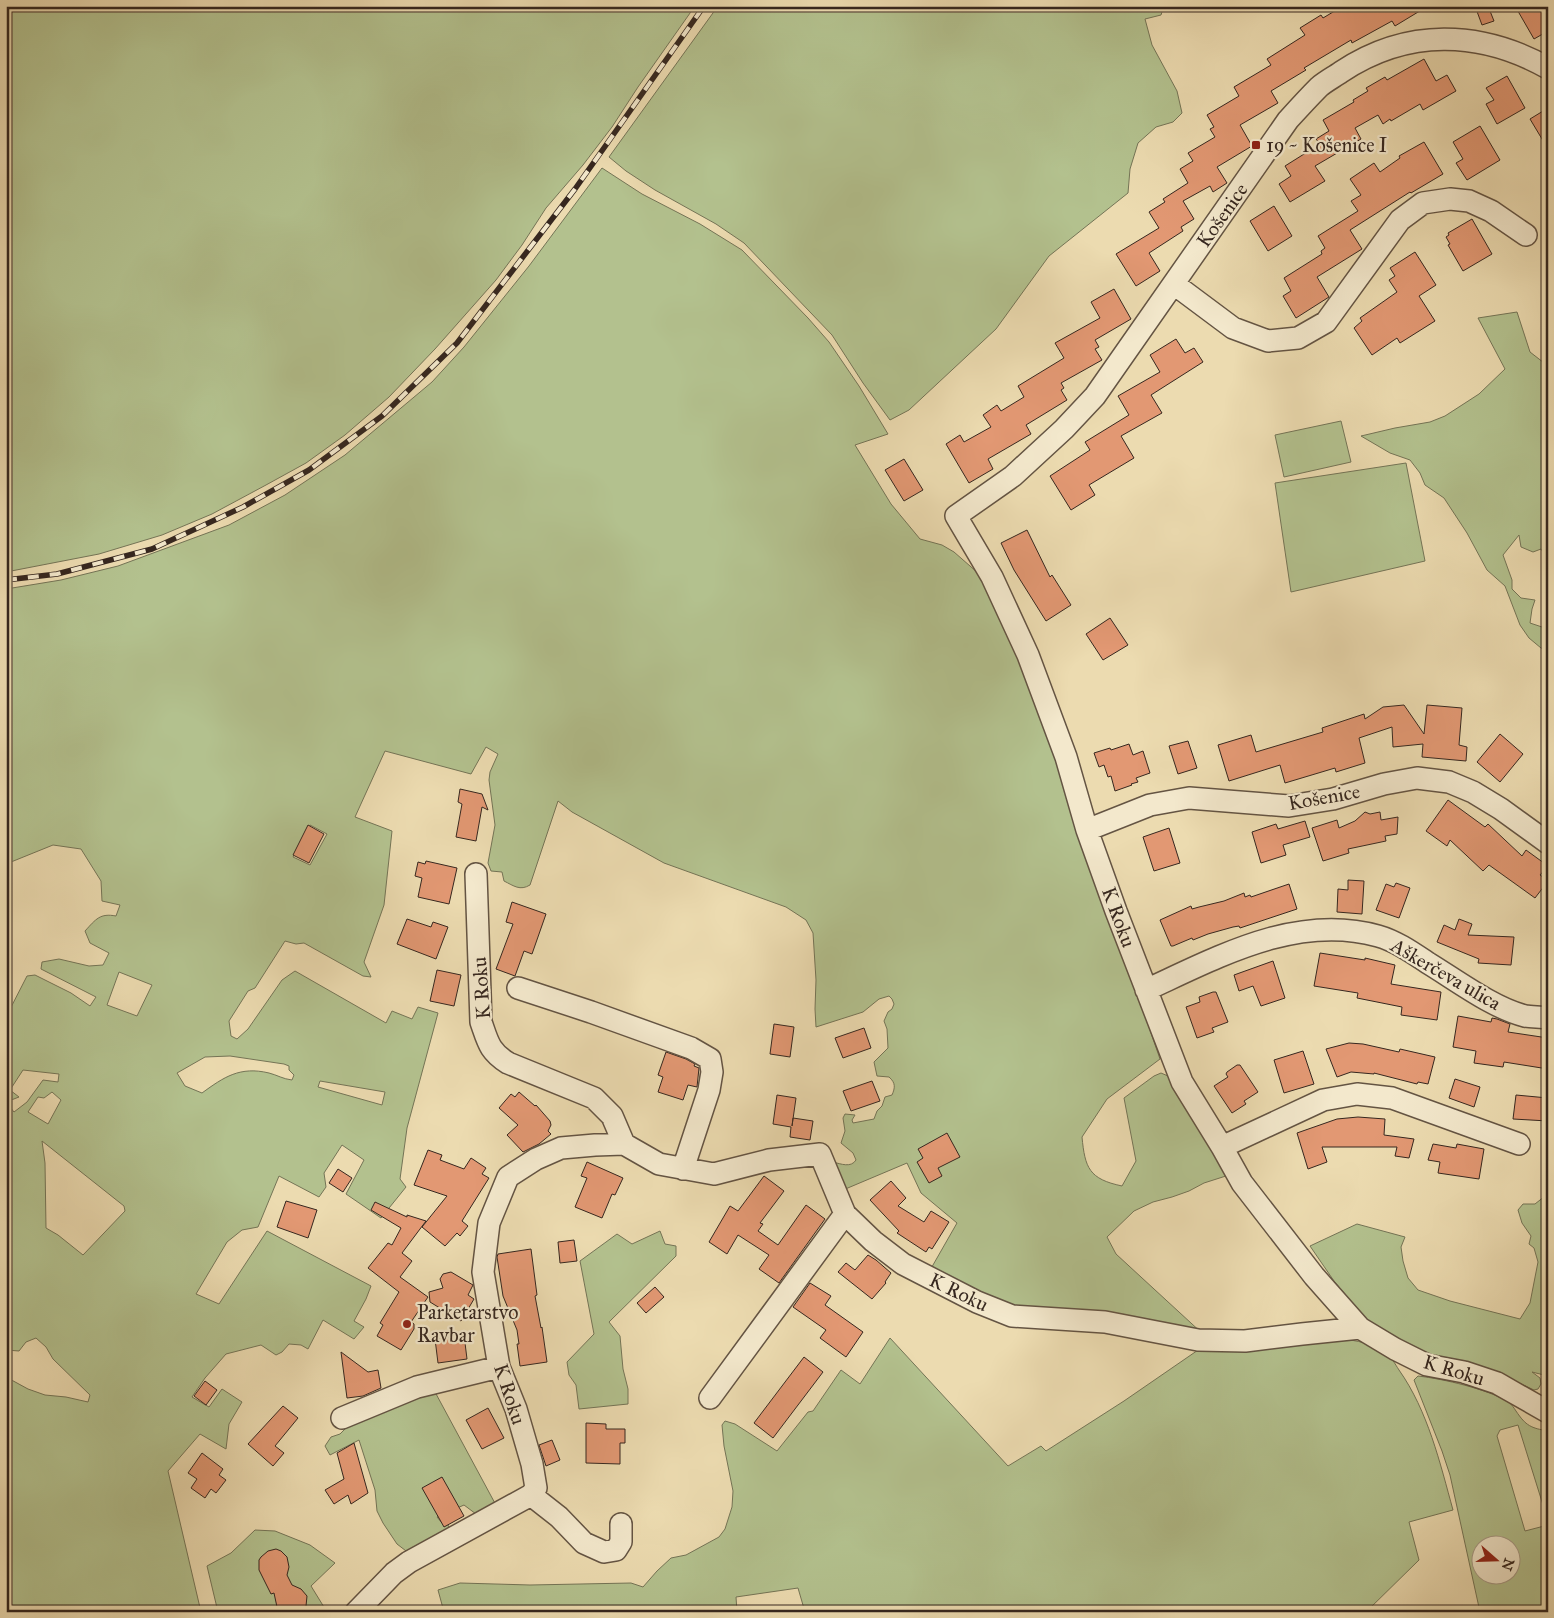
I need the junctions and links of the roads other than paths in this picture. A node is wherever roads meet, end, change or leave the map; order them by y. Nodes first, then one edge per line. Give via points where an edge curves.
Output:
1 (1548, 68) edge
2 (1526, 235) dead end
3 (1174, 284) junction
4 (956, 516) joint
5 (1087, 830) junction
6 (1548, 843) edge
7 (476, 874) dead end
8 (518, 988) dead end
9 (1146, 990) junction
10 (1548, 1018) edge
11 (624, 1144) junction
12 (1519, 1144) dead end
13 (1222, 1147) junction
14 (683, 1169) junction
15 (845, 1214) junction
16 (1360, 1328) junction
17 (499, 1367) junction
18 (710, 1398) dead end
19 (1548, 1412) edge
20 (342, 1418) dead end
21 (531, 1496) junction
22 (621, 1524) dead end
23 (356, 1612) edge

1 - 3 street, Košenice via 1529,57 1494,45 1460,39 1422,41 1387,48 1354,64 1320,86 1288,120
2 - 3 street via 1491,211 1469,201 1450,199 1423,203 1400,220 1326,322 1298,338 1268,341 1234,328
3 - 4 street, Košenice via 1096,396 1013,476
4 - 5 street, K Roku via 992,577 1028,655 1066,757
5 - 6 street, Košenice via 1150,805 1188,798 1289,806 1333,799 1417,778 1448,782 1473,792
5 - 9 street, K Roku
7 - 11 street, K Roku via 481,1022 492,1050 508,1063 594,1098 612,1116
8 - 14 street via 682,1045 710,1059 709,1090
9 - 10 street, Aškerčeva ulica via 1200,964 1268,939 1304,930 1346,929 1379,936 1405,948 1493,1003 1524,1016
9 - 13 street, K Roku via 1182,1082
11 - 14 street, K Roku via 659,1164
11 - 17 street, K Roku via 561,1148 508,1177 489,1223 483,1272
12 - 13 street via 1392,1098 1357,1094 1323,1100
13 - 16 street, K Roku via 1242,1183 1314,1276
14 - 15 street, K Roku via 714,1174 769,1160 820,1154
15 - 16 street, K Roku via 903,1264 1012,1316 1105,1322 1207,1340 1245,1341
15 - 18 street
16 - 19 street, K Roku via 1427,1365 1497,1383
17 - 20 street via 417,1387
17 - 21 street, K Roku via 516,1409 532,1464 536,1488
21 - 22 street via 559,1517 584,1543 604,1552 616,1550 621,1542
21 - 23 street via 409,1562

